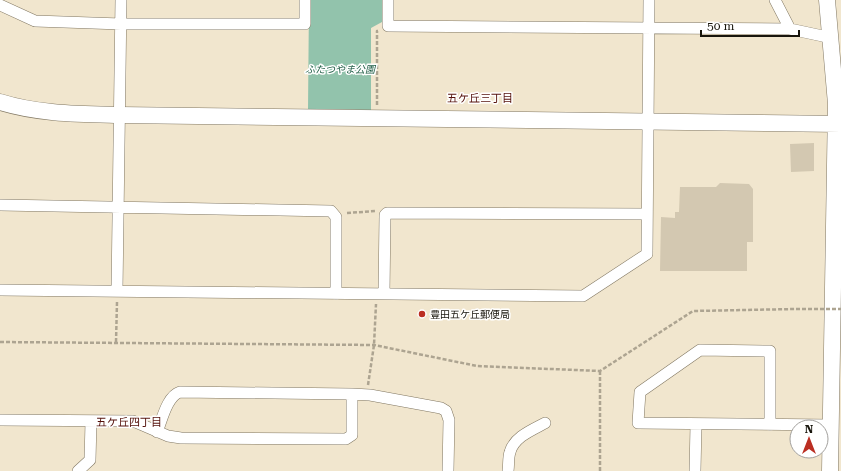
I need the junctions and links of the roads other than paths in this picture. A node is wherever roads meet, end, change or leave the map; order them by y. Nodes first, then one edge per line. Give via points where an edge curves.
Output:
1 (121, 0) edge
2 (305, 0) edge
3 (388, 0) edge
4 (649, 0) edge
5 (775, 0) edge
6 (827, 0) edge
7 (0, 6) edge
8 (121, 24) junction
9 (648, 29) junction
10 (790, 29) junction
11 (832, 38) junction
12 (0, 102) edge
13 (119, 116) junction
14 (647, 121) junction
15 (838, 124) edge
16 (0, 205) edge
17 (119, 207) junction
18 (647, 214) junction
19 (0, 290) edge
20 (117, 291) junction
21 (336, 294) junction
22 (380, 294) junction
23 (836, 328) edge
24 (352, 394) junction
25 (0, 420) edge
26 (91, 422) junction
27 (545, 423) dead end
28 (696, 425) junction
29 (770, 425) junction
30 (830, 425) junction
31 (157, 432) junction
32 (90, 467) edge
33 (78, 471) edge
34 (448, 471) edge
35 (508, 471) edge
36 (695, 471) edge
37 (830, 471) edge

1 - 8 street
2 - 8 street via 305,24
3 - 9 street via 388,26
4 - 9 street
5 - 10 street
6 - 11 street
7 - 8 street via 35,21
8 - 13 street
9 - 10 street
9 - 14 street
10 - 11 street
11 - 15 street
12 - 13 street via 18,108 61,114
13 - 14 street
13 - 17 street
14 - 15 street
14 - 18 street
15 - 23 street
16 - 17 street
17 - 20 street
17 - 21 street via 331,211 336,217
18 - 22 street via 647,254 583,296
18 - 22 street via 387,213
19 - 20 street
20 - 21 street
21 - 22 street
23 - 30 street
24 - 31 street via 178,393 169,403
24 - 31 street via 352,435 346,439 181,438
24 - 34 street via 441,408 446,411 449,420
25 - 26 street
26 - 31 street via 133,421
26 - 32 street
27 - 35 street via 520,437 513,445 509,453
28 - 29 street
28 - 29 street via 638,423 640,392 700,350 770,351
28 - 36 street
29 - 30 street
30 - 37 street
32 - 33 street

